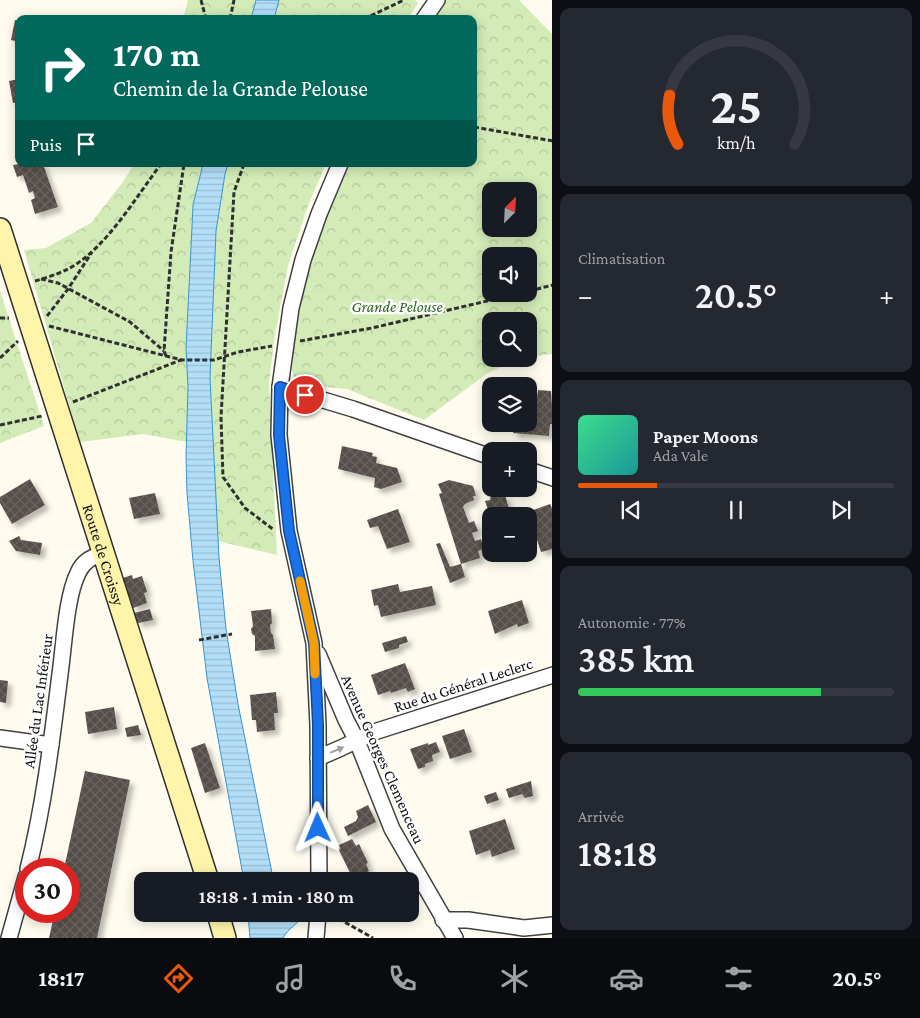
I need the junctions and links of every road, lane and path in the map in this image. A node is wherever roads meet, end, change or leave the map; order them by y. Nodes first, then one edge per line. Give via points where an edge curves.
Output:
1 (201, 0) edge
2 (234, 0) edge
3 (404, 0) edge
4 (437, 0) edge
5 (205, 15) edge
6 (231, 15) edge
7 (372, 15) edge
8 (427, 15) edge
9 (477, 128) edge
10 (552, 141) edge
11 (159, 167) edge
12 (184, 167) edge
13 (243, 167) edge
14 (339, 167) edge
15 (0, 229) edge
16 (92, 252) junction
17 (41, 279) junction
18 (552, 285) edge
19 (19, 286) junction
20 (68, 289) junction
21 (537, 289) edge
22 (483, 302) edge
23 (47, 316) dead end
24 (41, 323) dead end
25 (19, 340) dead end
26 (286, 344) junction
27 (164, 351) junction
28 (166, 356) junction
29 (225, 356) junction
30 (0, 358) edge
31 (182, 360) junction
32 (280, 387) junction
33 (65, 404) dead end
34 (47, 414) dead end
35 (0, 425) edge
36 (482, 454) edge
37 (537, 473) edge
38 (552, 478) edge
39 (292, 543) junction
40 (104, 553) junction
41 (232, 634) dead end
42 (199, 640) dead end
43 (314, 643) junction
44 (552, 675) edge
45 (346, 720) junction
46 (318, 725) junction
47 (0, 738) edge
48 (357, 741) junction
49 (51, 745) junction
50 (318, 758) junction
51 (30, 858) edge
52 (205, 872) edge
53 (319, 872) edge
54 (15, 916) edge
55 (443, 920) junction
56 (221, 922) edge
57 (317, 922) edge
58 (344, 922) edge
59 (552, 925) edge
60 (9, 938) edge
61 (226, 938) edge
62 (316, 938) edge
63 (373, 938) edge
64 (455, 938) edge

1 - 5 path
2 - 6 path
3 - 7 path
4 - 8 street
9 - 10 path
11 - 16 path
12 - 27 path via 170,252
13 - 29 path via 234,192
14 - 26 street via 303,260
15 - 19 main road, Route de Croissy
16 - 17 path via 67,270
16 - 20 path
17 - 19 path
17 - 20 path
18 - 21 path
19 - 40 main road, Route de Croissy
20 - 23 path
20 - 27 path via 130,322
22 - 26 path
24 - 28 path
25 - 30 path
26 - 29 path
26 - 32 street
27 - 28 path
28 - 31 path
29 - 31 path via 214,360
29 - 39 path via 221,417 223,477 245,508
31 - 33 path
32 - 36 street
32 - 39 street via 279,435
34 - 35 path
37 - 38 street
39 - 43 street
40 - 49 street, Allée du Lac Inférieur via 85,562 74,582
40 - 52 main road, Route de Croissy
41 - 42 path
43 - 45 street, Avenue Georges Clemenceau
43 - 46 street
44 - 48 street, Rue du Général Leclerc via 374,732
45 - 46 street via 330,720
45 - 48 street, Avenue Georges Clemenceau
46 - 50 street
47 - 49 street
50 -> 48 street, Rue du Général Leclerc
48 - 55 street, Avenue Georges Clemenceau via 392,829
49 - 51 street, Allée du Lac Inférieur
50 - 53 street
54 - 60 street
55 - 59 street via 524,928
55 - 64 street, Avenue Georges Clemenceau
56 - 61 main road
57 - 62 street
58 - 63 path

